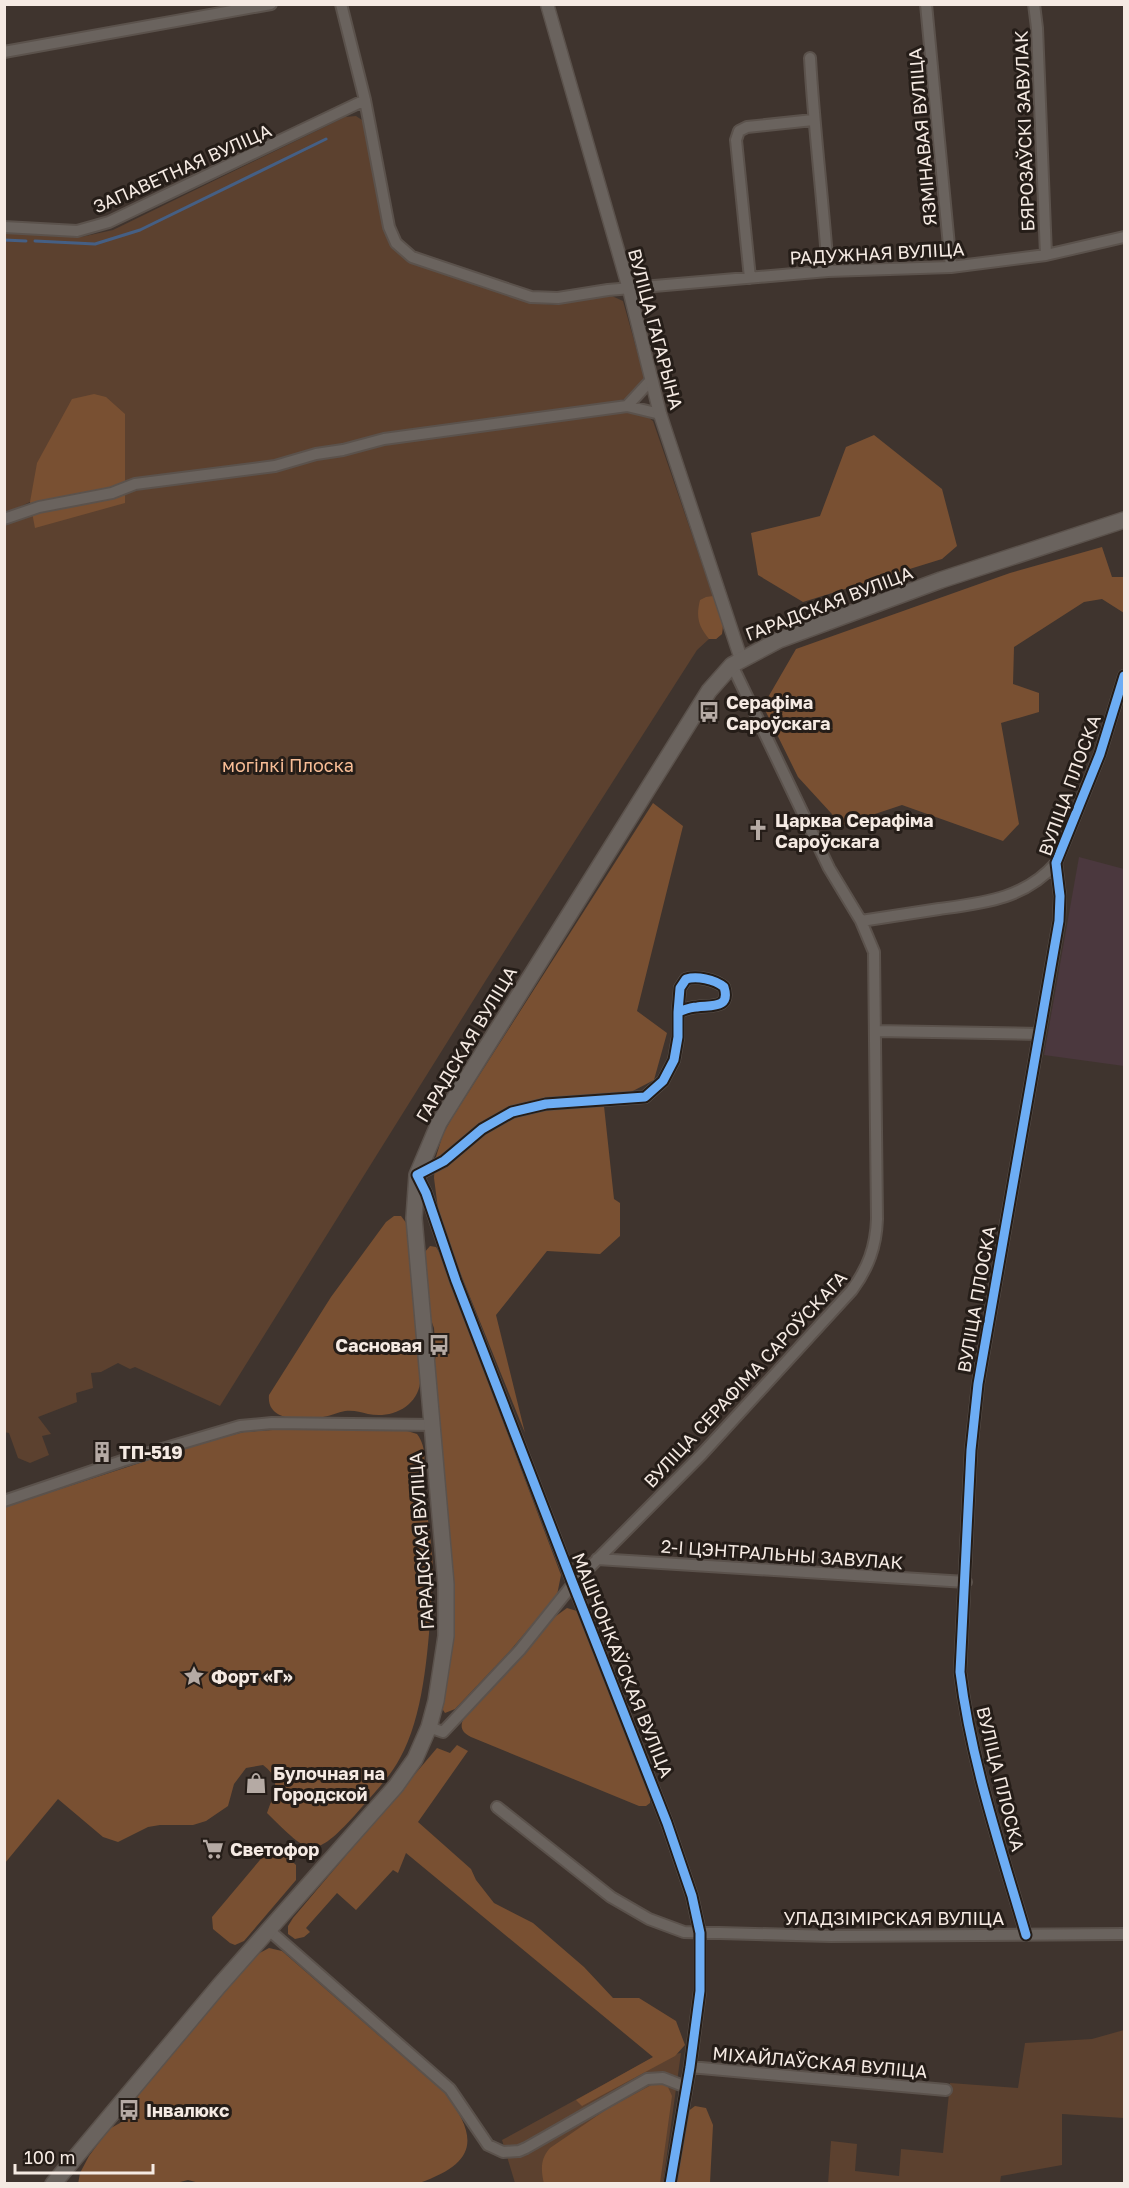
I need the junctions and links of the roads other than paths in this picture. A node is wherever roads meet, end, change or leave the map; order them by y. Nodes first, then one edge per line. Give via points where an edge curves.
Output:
1 (271, 4) edge
2 (342, 4) edge
3 (547, 4) edge
4 (926, 4) edge
5 (1034, 4) edge
6 (4, 52) edge
7 (810, 58) dead end
8 (365, 100) junction
9 (813, 120) junction
10 (4, 226) edge
11 (1125, 237) edge
12 (1046, 255) junction
13 (951, 267) junction
14 (828, 271) junction
15 (750, 278) junction
16 (628, 289) junction
17 (651, 380) junction
18 (627, 406) junction
19 (660, 414) junction
20 (4, 519) edge
21 (1125, 520) edge
22 (737, 662) junction
23 (1125, 676) edge
24 (1056, 863) junction
25 (861, 921) junction
26 (678, 1012) junction
27 (876, 1031) junction
28 (1039, 1034) junction
29 (417, 1175) junction
30 (433, 1425) junction
31 (4, 1501) edge
32 (597, 1559) junction
33 (966, 1582) junction
34 (573, 1584) junction
35 (429, 1727) junction
36 (497, 1807) dead end
37 (270, 1931) junction
38 (700, 1933) junction
39 (1125, 1934) edge
40 (1026, 1935) junction
41 (690, 2067) junction
42 (686, 2087) junction
43 (946, 2090) dead end
44 (53, 2184) edge
45 (670, 2184) edge

1 - 6 street
2 - 8 street, РАДУЖНАЯ ВУЛІЦА
3 - 16 street, ВУЛІЦА ГАГАРЫНА
4 - 13 street, ЯЗМІНАВАЯ ВУЛІЦА
5 - 12 street, БЯРОЗАЎСКІ ЗАВУЛАК
7 - 9 street
8 - 10 street, ЗАПАВЕТНАЯ ВУЛІЦА via 109,222 77,231
8 - 16 street, РАДУЖНАЯ ВУЛІЦА via 389,227 396,243 412,257 531,297 558,298
9 - 14 street
9 - 15 street via 739,131 736,140
11 - 12 street, РАДУЖНАЯ ВУЛІЦА
12 - 13 street, РАДУЖНАЯ ВУЛІЦА
13 - 14 street, РАДУЖНАЯ ВУЛІЦА
14 - 15 street, РАДУЖНАЯ ВУЛІЦА
15 - 16 street, РАДУЖНАЯ ВУЛІЦА
16 - 17 street, ВУЛІЦА ГАГАРЫНА
17 - 18 street
17 - 19 street, ВУЛІЦА ГАГАРЫНА
18 - 19 street
18 - 20 street via 384,439 275,466 135,484
19 - 22 street, ВУЛІЦА ГАГАРЫНА
21 - 22 main road, ГАРАДСКАЯ ВУЛІЦА via 931,584 779,640
22 - 25 street, ВУЛІЦА СЕРАФІМА САРОЎСКАГА via 829,868
22 - 29 main road, ГАРАДСКАЯ ВУЛІЦА via 709,691 445,1112
23 - 24 street, ВУЛІЦА ПЛОСКА via 1100,754
24 - 25 street via 1026,889 999,900
24 - 28 street, ВУЛІЦА ПЛОСКА via 1060,909
25 - 27 street, ВУЛІЦА СЕРАФІМА САРОЎСКАГА via 874,952
26 - 26 street via 680,988 686,979 716,982 724,987 724,999 718,1005
26 - 29 street via 674,1060 663,1081 645,1097 546,1104 512,1112 444,1161
27 - 28 street
27 - 32 street, ВУЛІЦА СЕРАФІМА САРОЎСКАГА via 877,1232 866,1269 852,1290 702,1454
28 - 33 street, ВУЛІЦА ПЛОСКА via 978,1384
29 - 30 main road, ГАРАДСКАЯ ВУЛІЦА via 415,1240
29 - 34 street, МАШЧОНКАЎСКАЯ ВУЛІЦА
30 - 31 street via 240,1426
30 - 35 main road, ГАРАДСКАЯ ВУЛІЦА via 448,1611 442,1672
32 - 33 street, 2-І ЦЭНТРАЛЬНЫ ЗАВУЛАК
32 - 34 street, ВУЛІЦА СЕРАФІМА САРОЎСКАГА
33 - 40 street, ВУЛІЦА ПЛОСКА via 960,1672 964,1705
34 - 35 street, ВУЛІЦА СЕРАФІМА САРОЎСКАГА via 520,1650 443,1732
34 - 38 street, МАШЧОНКАЎСКАЯ ВУЛІЦА via 686,1874
35 - 37 main road, ГАРАДСКАЯ ВУЛІЦА via 415,1759 396,1786
36 - 38 street, УЛАДЗІМІРСКАЯ ВУЛІЦА via 630,1910 668,1927
37 - 42 street via 443,2082 488,2145 503,2152 526,2148 647,2079 663,2078
37 - 44 main road, ГАРАДСКАЯ ВУЛІЦА
38 - 40 street, УЛАДЗІМІРСКАЯ ВУЛІЦА
38 - 41 street, МАШЧОНКАЎСКАЯ ВУЛІЦА via 700,1990
39 - 40 street, УЛАДЗІМІРСКАЯ ВУЛІЦА
41 - 42 street, МАШЧОНКАЎСКАЯ ВУЛІЦА
41 - 43 street, МІХАЙЛАЎСКАЯ ВУЛІЦА
42 - 45 street, МАШЧОНКАЎСКАЯ ВУЛІЦА

